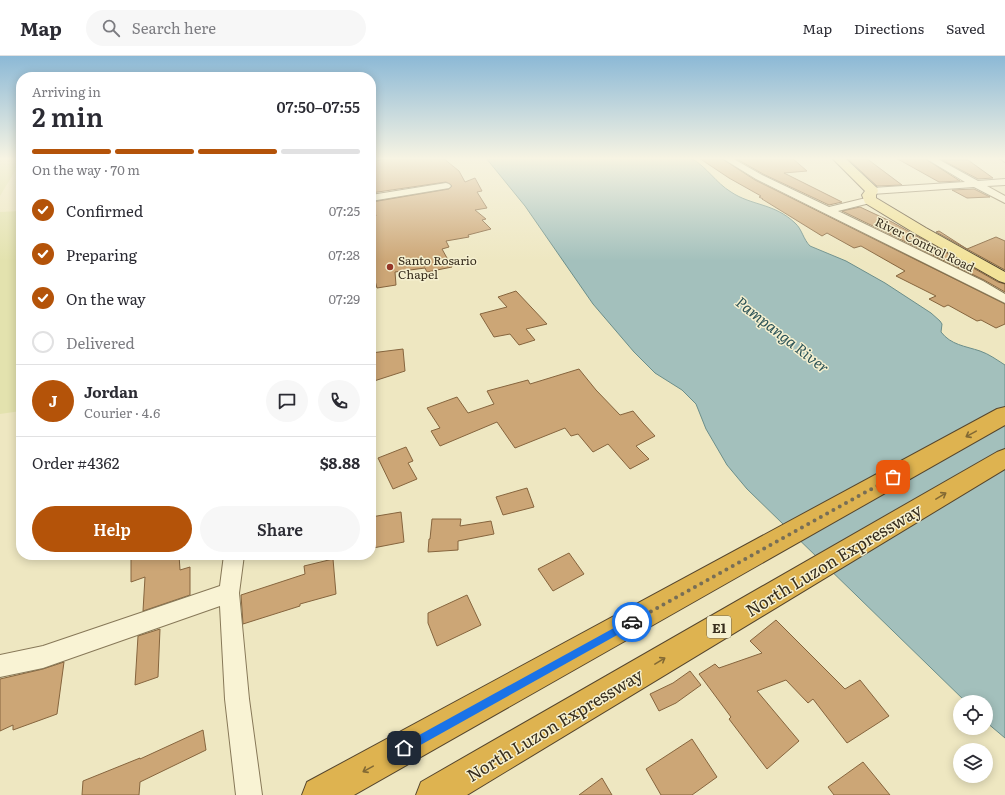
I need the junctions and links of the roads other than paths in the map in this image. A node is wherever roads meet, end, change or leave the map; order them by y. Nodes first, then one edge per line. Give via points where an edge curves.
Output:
1 (405, 192) edge
2 (790, 192) edge
3 (868, 192) edge
4 (899, 192) edge
5 (991, 192) edge
6 (871, 196) junction
7 (376, 197) edge
8 (1005, 200) edge
9 (826, 211) junction
10 (1005, 278) edge
11 (1005, 299) edge
12 (1005, 415) edge
13 (1005, 458) edge
14 (233, 560) edge
15 (229, 592) junction
16 (0, 666) edge
17 (249, 795) edge
18 (320, 795) edge
19 (434, 795) edge

1 - 7 street
2 - 9 street, River Control Road
3 - 6 main road
4 - 6 street
5 - 8 street
6 - 9 street
6 - 10 main road
9 - 11 street, River Control Road
12 -> 18 highway
19 -> 13 highway, North Luzon Expressway / E1
14 - 15 street
15 - 16 street via 43,657
15 - 17 street via 237,699

